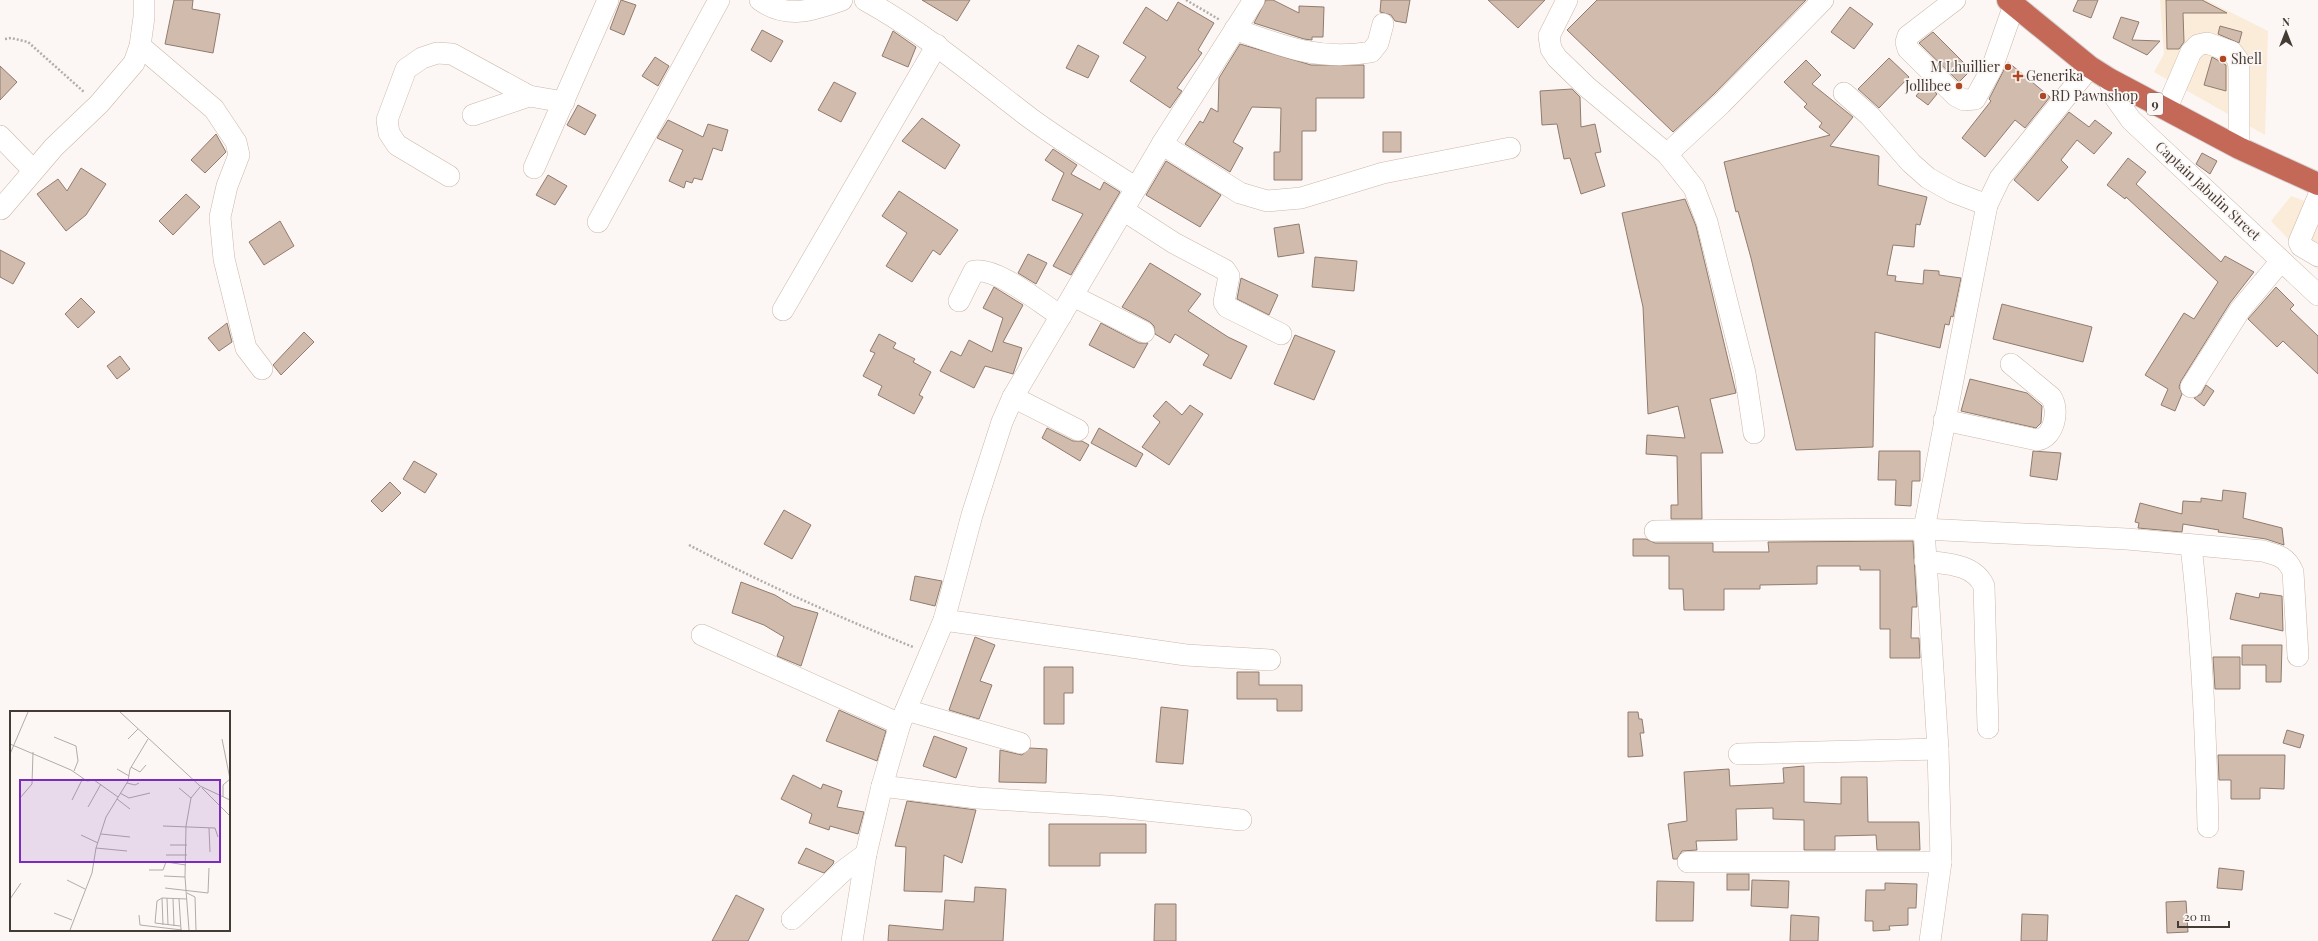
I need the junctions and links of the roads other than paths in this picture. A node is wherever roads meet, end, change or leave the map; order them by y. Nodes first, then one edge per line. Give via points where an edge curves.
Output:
1 (144, 0) edge
2 (608, 0) edge
3 (719, 0) edge
4 (760, 0) edge
5 (842, 0) edge
6 (865, 0) edge
7 (1254, 0) edge
8 (1567, 0) edge
9 (1955, 0) edge
10 (1820, 1) edge
11 (2011, 3) edge
12 (1383, 24) dead end
13 (1235, 29) junction
14 (937, 45) junction
15 (140, 46) junction
16 (2090, 67) junction
17 (2109, 79) junction
18 (1844, 93) dead end
19 (529, 96) junction
20 (564, 102) junction
21 (2166, 110) junction
22 (473, 115) dead end
23 (0, 136) edge
24 (1162, 144) junction
25 (1510, 148) dead end
26 (2239, 148) junction
27 (1667, 154) junction
28 (534, 168) dead end
29 (33, 170) junction
30 (448, 176) dead end
31 (2318, 184) edge
32 (1136, 188) junction
33 (2318, 197) edge
34 (1987, 206) junction
35 (1, 209) dead end
36 (1123, 210) junction
37 (598, 222) dead end
38 (2317, 253) edge
39 (2281, 260) junction
40 (2312, 287) edge
41 (1073, 296) junction
42 (959, 301) dead end
43 (783, 310) dead end
44 (1061, 316) junction
45 (1144, 332) dead end
46 (1281, 334) dead end
47 (2011, 364) dead end
48 (262, 369) dead end
49 (2191, 387) dead end
50 (1013, 397) junction
51 (1944, 420) junction
52 (1078, 430) dead end
53 (1754, 433) dead end
54 (1924, 529) junction
55 (1655, 531) dead end
56 (2191, 546) junction
57 (1925, 562) junction
58 (944, 620) junction
59 (702, 635) dead end
60 (2298, 656) dead end
61 (1270, 660) dead end
62 (903, 717) junction
63 (1988, 728) dead end
64 (1020, 743) dead end
65 (1938, 749) junction
66 (1739, 754) dead end
67 (882, 786) junction
68 (1241, 820) dead end
69 (2208, 827) dead end
70 (866, 854) junction
71 (1688, 862) dead end
72 (1941, 862) junction
73 (792, 919) dead end
74 (852, 941) edge
75 (1930, 941) edge

1 - 15 street
2 - 20 street
3 - 37 street
4 - 5 street via 771,8 786,12 816,9
6 - 14 street
7 - 13 street
8 - 27 street via 1550,36 1551,49 1587,88
9 - 11 street via 1908,36 1906,42 1908,49 1956,96 1964,100 1975,99 1992,68
10 - 27 street via 1721,104
11 - 16 highway, 9
12 - 13 street via 1378,43 1371,52 1338,56 1283,47
13 - 24 street
14 - 32 street via 1031,118
14 - 43 street
15 - 29 street via 134,63 99,104
15 - 48 street via 214,109 236,142 239,155 227,186 220,217 224,258 246,348
16 - 17 highway, 9
16 - 34 street via 2000,178
17 - 21 highway, 9
17 - 39 street, Captain Jabulin Street via 2114,96 2131,120
18 - 34 street via 1870,116 1911,163 1928,178
19 - 20 street
19 - 22 street
19 - 30 street via 452,54 437,53 422,58 406,68 387,120 389,133 397,145
20 - 28 street
21 - 26 highway, 9
21 - 26 street via 2191,52 2198,44 2207,43 2232,52 2238,60 2239,68
23 - 29 street
24 - 25 street via 1240,193 1267,201 1301,198 1383,173
24 - 32 street
26 - 31 highway, 9
27 - 53 street via 1694,188 1707,222 1745,373
29 - 35 street
32 - 36 street
33 - 38 street via 2299,242
34 - 51 street
36 - 41 street
36 - 46 street via 1174,243 1225,270 1229,276 1224,302 1227,307
38 - 40 street
39 - 40 street, Captain Jabulin Street
39 - 49 street via 2240,310
41 - 44 street
41 - 45 street
42 - 44 street via 974,271 981,270 1003,279
44 - 50 street
47 - 51 street via 2055,402 2056,409 2050,434 2045,439 2037,440
50 - 52 street
50 - 58 street via 1002,422 972,516
51 - 54 street
54 - 55 street
54 - 56 street via 2127,539
54 - 57 street
56 - 60 street via 2263,551 2281,556 2290,563 2294,572
56 - 69 street via 2198,603 2206,718
57 - 63 street via 1970,569 1980,576 1984,586
57 - 65 street
58 - 61 street via 1186,655
58 - 62 street
59 - 62 street
62 - 64 street
62 - 67 street
65 - 66 street
65 - 72 street
67 - 68 street via 977,798 1106,806
67 - 70 street
70 - 73 street
70 - 74 street
71 - 72 street
72 - 75 street

